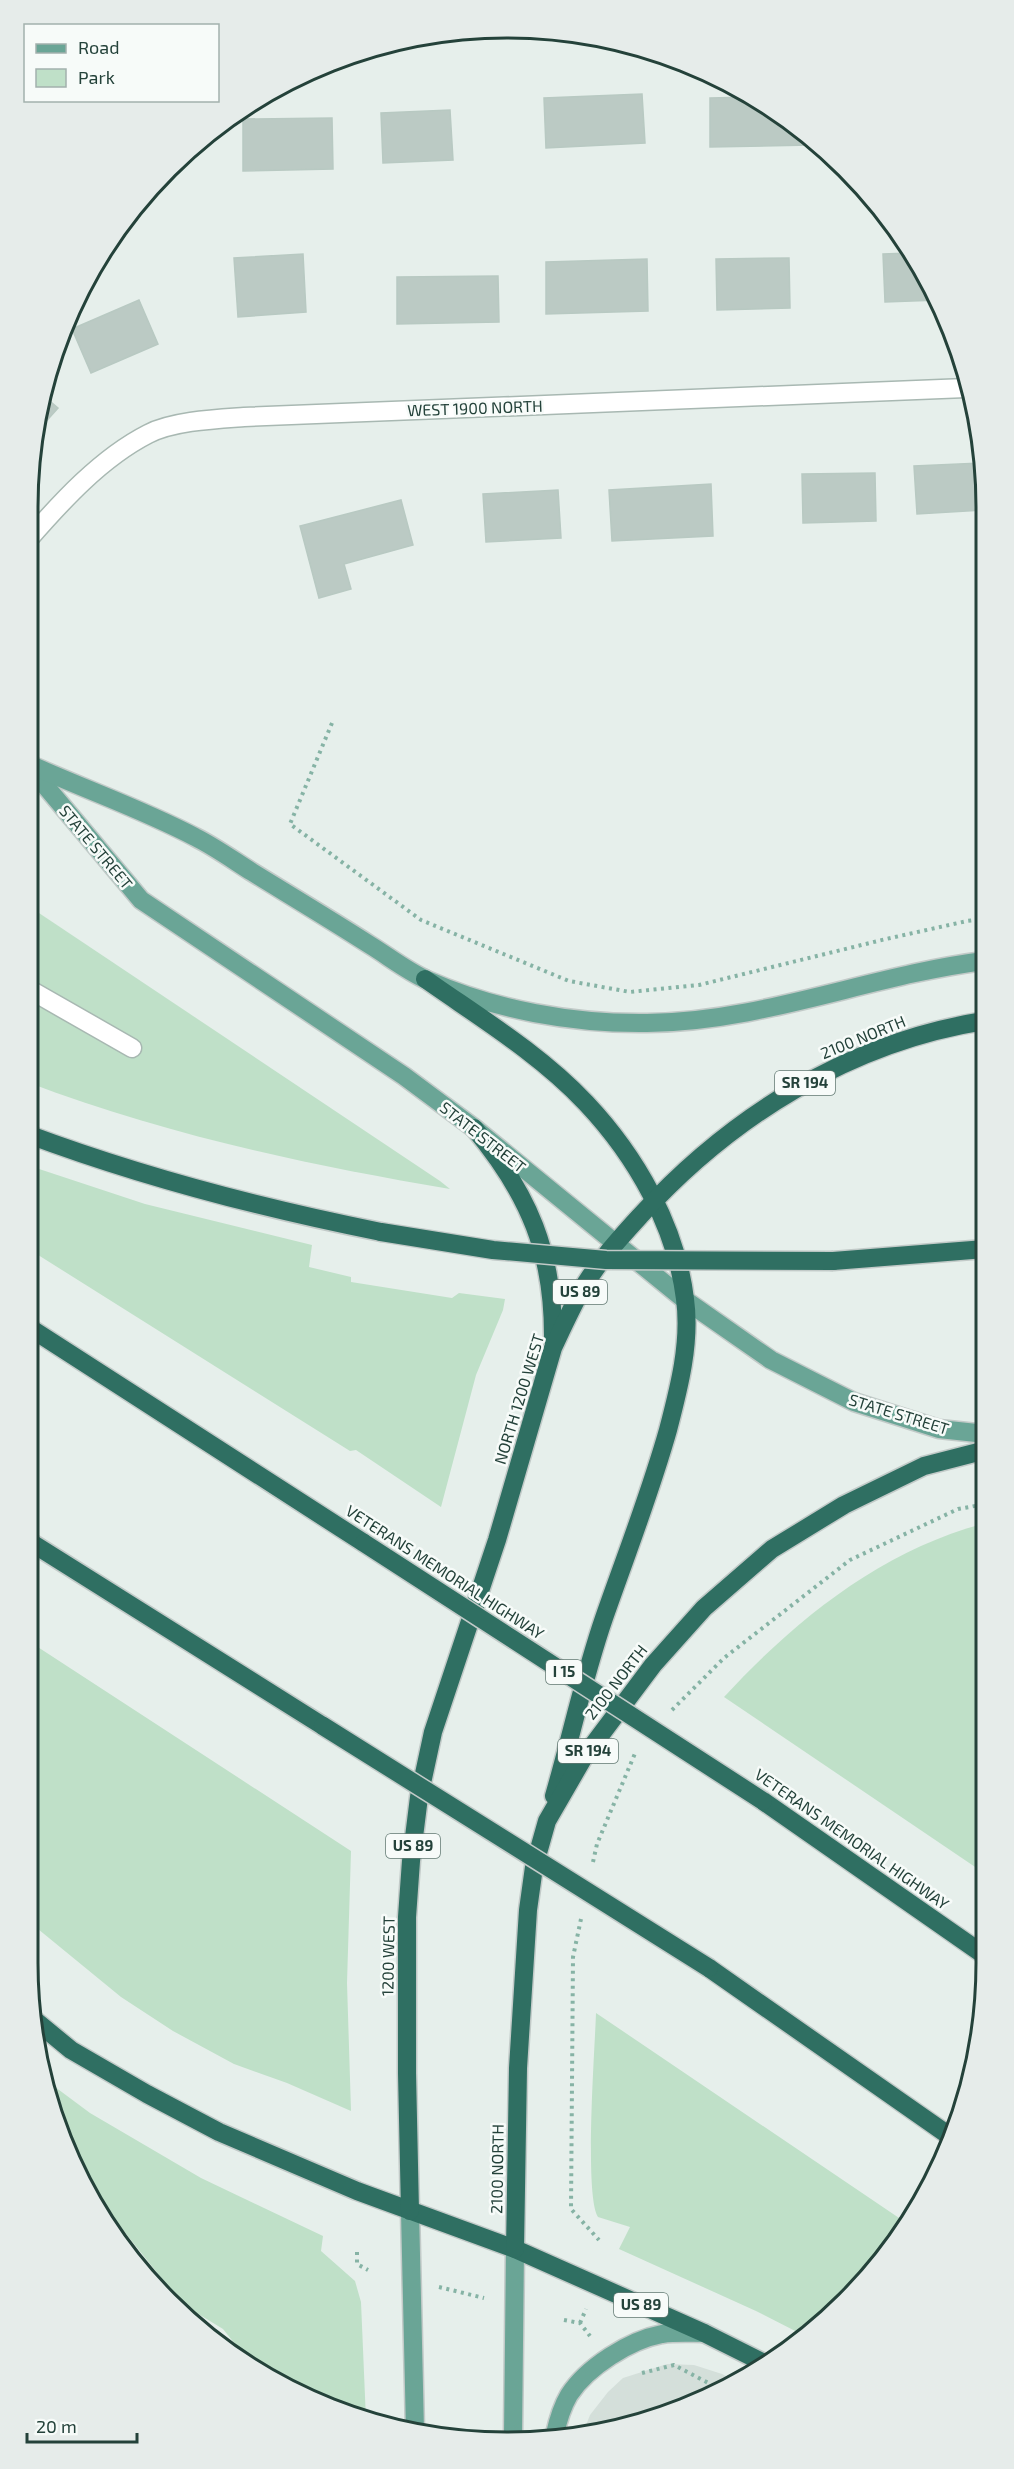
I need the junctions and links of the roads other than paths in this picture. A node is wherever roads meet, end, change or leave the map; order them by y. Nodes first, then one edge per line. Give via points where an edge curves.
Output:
1 (962, 388) edge
2 (38, 529) edge
3 (38, 769) edge
4 (38, 777) edge
5 (976, 962) edge
6 (425, 979) junction
7 (38, 994) edge
8 (976, 1023) edge
9 (132, 1048) dead end
10 (474, 1128) junction
11 (38, 1138) edge
12 (654, 1200) junction
13 (616, 1242) junction
14 (976, 1250) edge
15 (685, 1300) junction
16 (38, 1333) edge
17 (553, 1348) junction
18 (976, 1433) edge
19 (976, 1453) edge
20 (510, 1495) joint
21 (38, 1547) edge
22 (547, 1821) junction
23 (976, 1950) edge
24 (43, 2027) edge
25 (945, 2133) edge
26 (410, 2211) junction
27 (515, 2249) junction
28 (704, 2333) junction
29 (757, 2359) edge
30 (415, 2422) edge
31 (556, 2428) edge
32 (513, 2432) edge

1 - 2 street, WEST 1900 NORTH via 196,421 149,433 101,465
3 - 6 main road, STATE STREET via 196,837
4 - 10 main road, STATE STREET via 141,900 404,1076
5 - 6 main road, STATE STREET via 900,976 765,1009 649,1023 567,1018 527,1011 478,999
6 - 12 highway via 534,1058 585,1102 633,1162
7 - 9 street
8 - 12 highway, 2100 NORTH / SR 194 via 893,1044 806,1082 737,1125
10 - 13 main road, STATE STREET
10 - 17 highway via 497,1155 531,1215 550,1280
11 - 14 highway, bridge via 94,1159 265,1207 381,1232 493,1250 606,1260 833,1261
12 - 13 highway, NORTH 1200 WEST / SR 194
12 - 15 highway via 674,1249
13 - 15 main road, STATE STREET
13 - 17 highway, NORTH 1200 WEST / US 89 via 582,1289
15 - 18 main road, STATE STREET via 771,1360 854,1402 939,1430
15 - 22 highway via 685,1349 678,1394 652,1485 603,1621
16 - 23 highway, VETERANS MEMORIAL HIGHWAY / I 15, bridge via 764,1801
17 - 20 highway, NORTH 1200 WEST / US 89
19 - 22 highway, 2100 NORTH / SR 194 via 924,1466 844,1505 772,1549 704,1608 653,1665 584,1757
20 - 26 highway, 1200 WEST / US 89 via 433,1732 419,1797 407,1917
21 - 25 highway, bridge via 709,1968
22 - 27 highway, 2100 NORTH / SR 194 via 534,1867 524,1959
24 - 26 highway via 71,2050 209,2127
26 - 27 highway, US 89
26 - 30 main road, 1200 WEST
27 - 28 highway, US 89
27 - 32 main road
28 - 29 highway, US 89
28 - 31 main road via 661,2334 622,2349 585,2376 570,2394

